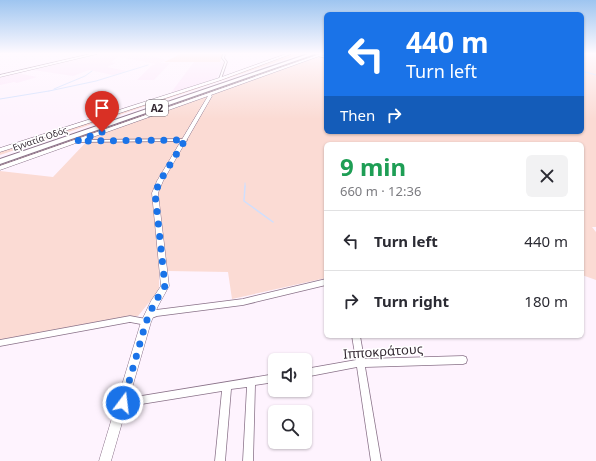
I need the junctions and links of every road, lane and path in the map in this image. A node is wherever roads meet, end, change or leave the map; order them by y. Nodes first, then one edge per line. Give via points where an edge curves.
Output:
1 (221, 76) edge
2 (230, 76) edge
3 (241, 76) edge
4 (255, 76) edge
5 (261, 76) edge
6 (220, 79) junction
7 (209, 95) junction
8 (185, 140) junction
9 (77, 141) junction
10 (0, 150) edge
11 (0, 156) edge
12 (0, 162) edge
13 (0, 168) edge
14 (324, 282) edge
15 (147, 319) junction
16 (356, 338) edge
17 (0, 343) edge
18 (463, 360) dead end
19 (360, 363) junction
20 (312, 372) edge
21 (268, 379) edge
22 (251, 383) junction
23 (228, 387) junction
24 (123, 403) junction
25 (105, 461) edge
26 (220, 461) edge
27 (248, 461) edge
28 (376, 461) edge

1 - 6 street
2 - 6 street
3 - 11 highway, Εγνατία Οδός / Α2
4 - 12 highway, Εγνατία Οδός / Α2
5 - 7 street
6 - 10 street
7 - 8 street
7 - 9 street
8 - 9 street
8 - 15 street via 155,193 165,286
9 - 13 street
14 - 15 street via 243,302 156,313
15 - 17 street via 123,320
15 - 24 street
16 - 19 street
18 - 19 street, Ιπποκράτους
19 - 20 street, Ιπποκράτους
19 - 28 street
21 - 22 street
22 - 23 street
22 - 27 street
23 - 24 street
23 - 26 street
24 - 25 street

